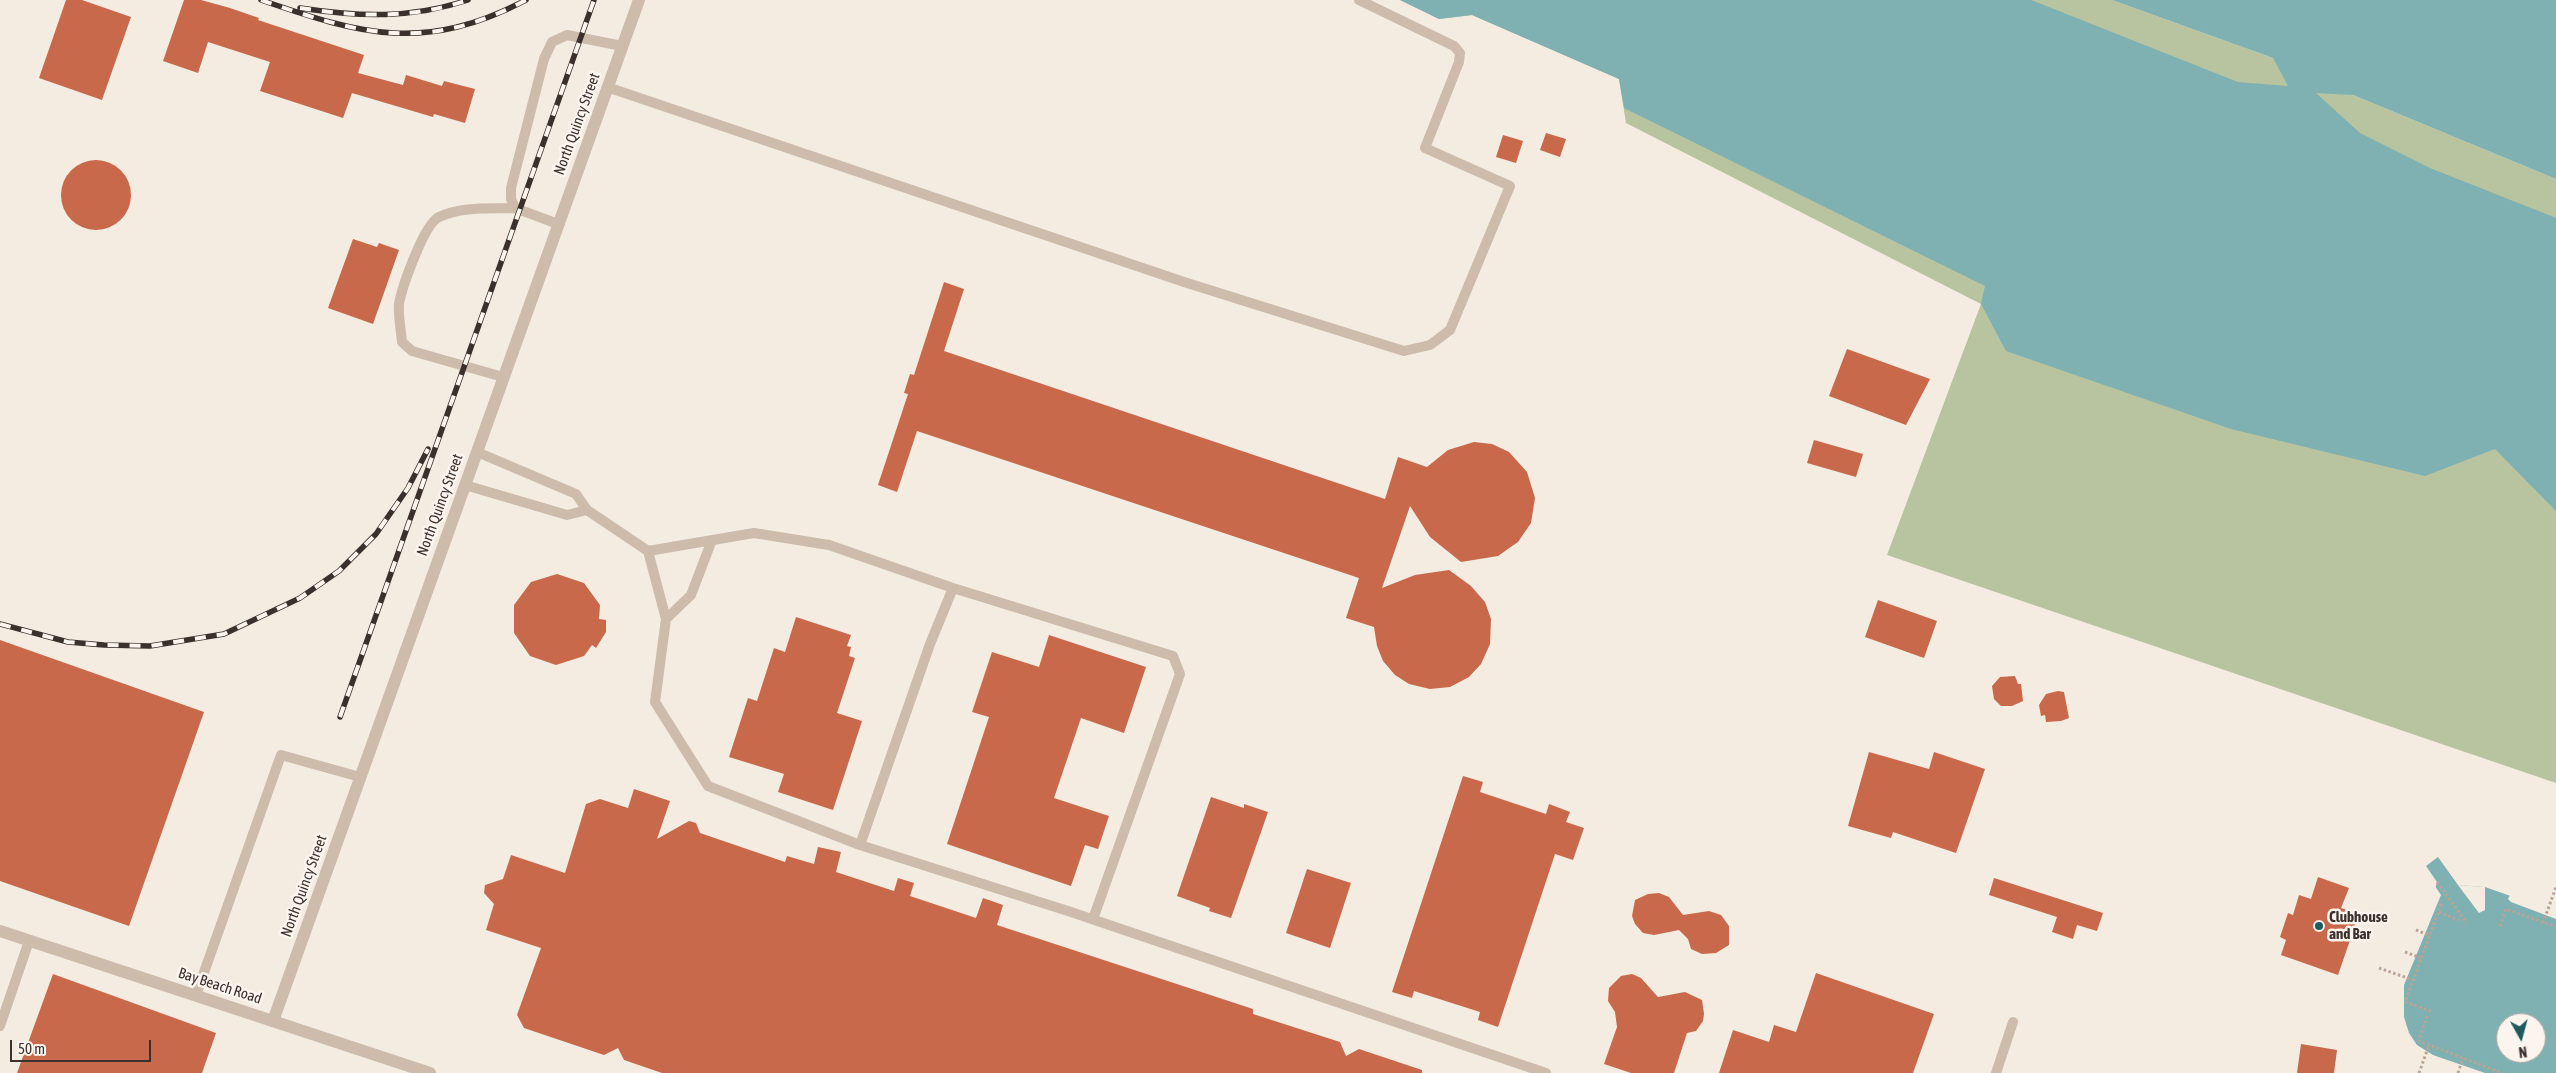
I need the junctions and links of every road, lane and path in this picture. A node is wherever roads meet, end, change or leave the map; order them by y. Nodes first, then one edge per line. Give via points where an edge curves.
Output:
1 (638, 0) edge
2 (1359, 0) edge
3 (622, 46) junction
4 (607, 87) junction
5 (515, 208) junction
6 (558, 224) junction
7 (504, 378) junction
8 (477, 452) junction
9 (465, 485) junction
10 (587, 510) junction
11 (712, 540) junction
12 (648, 551) junction
13 (953, 588) junction
14 (666, 619) junction
15 (360, 777) junction
16 (860, 845) junction
17 (2437, 882) dead end
18 (2556, 887) edge
19 (2442, 902) dead end
20 (2438, 912) junction
21 (1094, 919) junction
22 (2459, 920) dead end
23 (2543, 922) junction
24 (2467, 923) dead end
25 (2500, 926) dead end
26 (2556, 927) edge
27 (2416, 930) dead end
28 (0, 931) edge
29 (2430, 936) junction
30 (29, 940) junction
31 (2405, 952) dead end
32 (2421, 958) junction
33 (2379, 968) dead end
34 (2413, 980) junction
35 (196, 995) junction
36 (2431, 1011) dead end
37 (2427, 1016) dead end
38 (274, 1021) junction
39 (2013, 1022) dead end
40 (0, 1026) edge
41 (2429, 1045) junction
42 (2463, 1058) junction
43 (430, 1073) edge
44 (1546, 1073) edge
45 (1996, 1073) edge
46 (2419, 1073) edge
47 (2458, 1073) edge
48 (2502, 1073) edge

1 - 3 street, North Quincy Street
2 - 4 lane via 1454,46 1460,53 1425,148 1510,186 1450,330 1430,345 1404,351 1184,282
3 - 4 street, North Quincy Street
3 - 5 lane via 567,34 552,42 544,59 510,188
4 - 6 street, North Quincy Street
5 - 6 lane
5 - 7 lane via 459,211 437,218 426,230 400,304 402,342 412,351
6 - 7 street, North Quincy Street
7 - 8 street, North Quincy Street
8 - 9 street, North Quincy Street
8 - 10 lane via 576,494
9 - 10 lane via 566,515
9 - 15 street, North Quincy Street
10 - 12 lane
11 - 12 lane
11 - 13 lane via 754,533 829,545
11 - 14 lane via 691,595
12 - 14 lane
13 - 16 lane via 930,644
13 - 21 lane via 1173,656 1180,674
14 - 16 lane via 655,702 708,786
15 - 35 lane via 281,755
15 - 38 street, North Quincy Street
16 - 21 lane
17 - 24 path
18 - 23 path
19 - 20 path
20 - 22 path
20 - 29 path
21 - 44 lane
23 - 25 path via 2506,909
23 - 26 path
27 - 29 path
28 - 30 street, Bay Beach Road
29 - 32 path
30 - 35 street, Bay Beach Road
30 - 40 lane
31 - 32 path
32 - 34 path
33 - 34 path
34 - 36 path via 2405,1002
35 - 38 street, Bay Beach Road
37 - 41 path via 2419,1041
38 - 43 street, Bay Beach Road
39 - 45 lane
41 - 42 path
41 - 46 path
42 - 47 path
42 - 48 path

